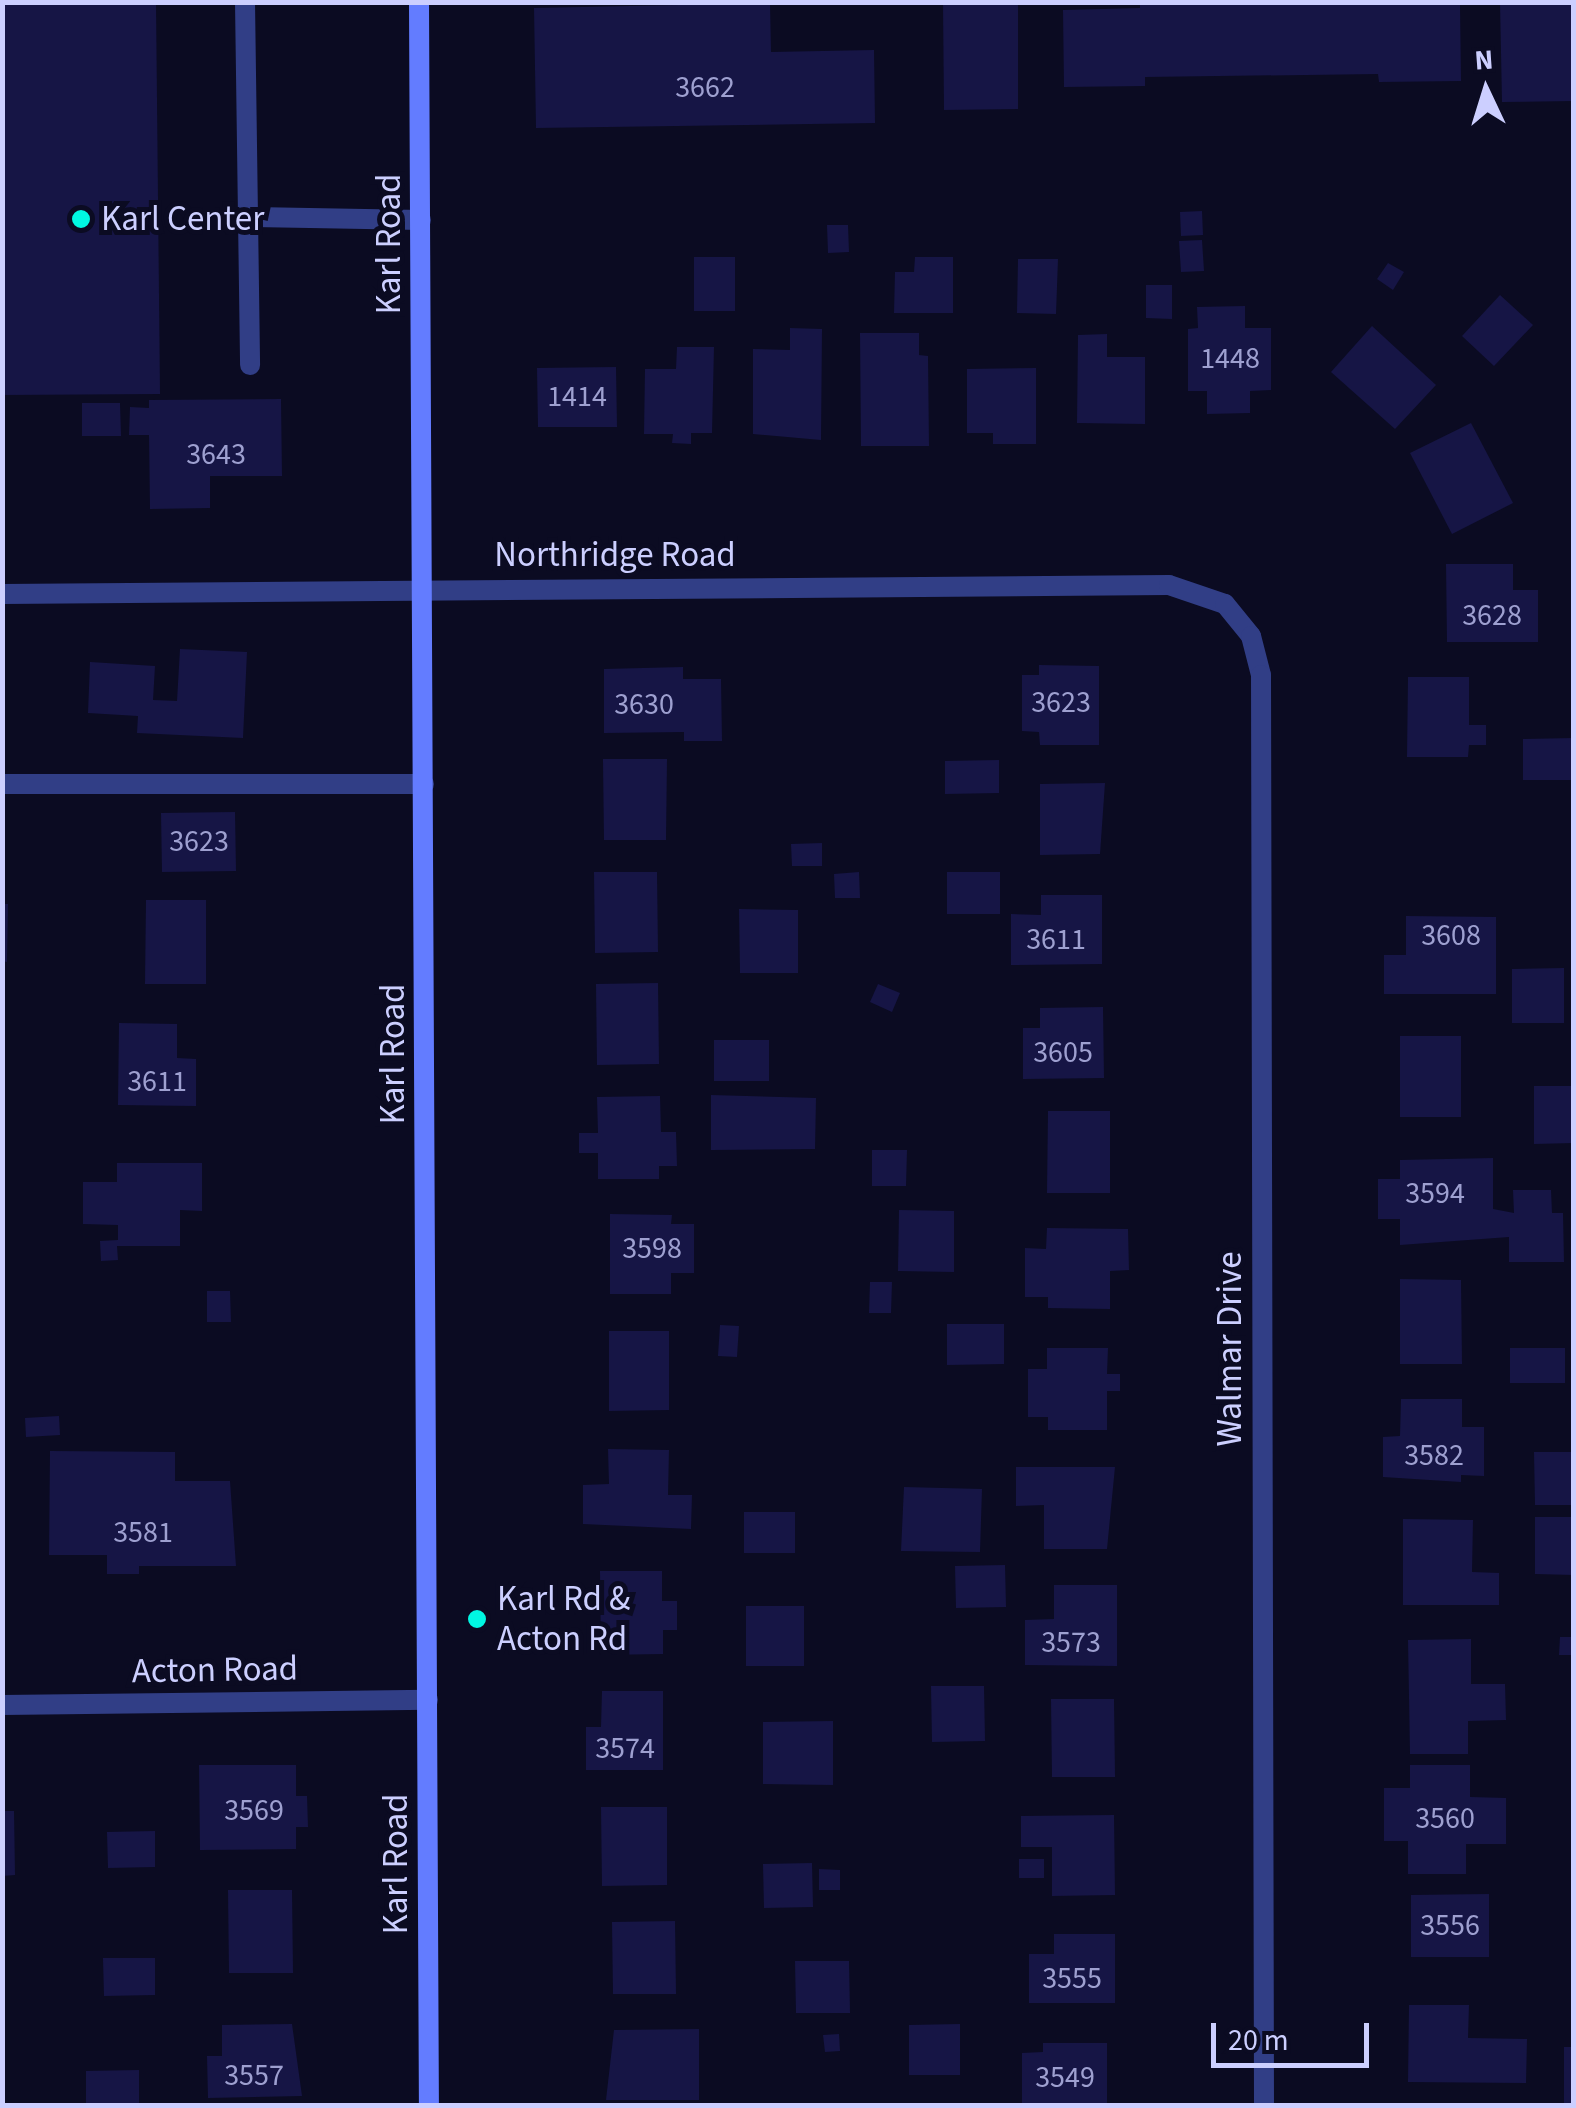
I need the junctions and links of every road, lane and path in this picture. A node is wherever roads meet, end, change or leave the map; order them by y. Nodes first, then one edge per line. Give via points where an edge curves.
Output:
1 (244, 2) edge
2 (419, 2) edge
3 (248, 217) junction
4 (422, 220) junction
5 (250, 365) dead end
6 (424, 588) junction
7 (2, 594) edge
8 (1225, 604) joint
9 (2, 784) edge
10 (424, 784) junction
11 (428, 1700) junction
12 (2, 1705) edge
13 (429, 2106) edge
14 (1264, 2106) edge

1 - 3 street
2 - 4 main road, Karl Road
3 - 4 street
3 - 5 street
4 - 6 main road, Karl Road
6 - 7 street, Northridge Road
6 - 8 street, Northridge Road via 1170,585
6 - 10 main road, Karl Road
8 - 14 street, Walmar Drive via 1251,636 1261,674
9 - 10 street
10 - 11 main road, Karl Road
11 - 12 street, Acton Road
11 - 13 main road, Karl Road

